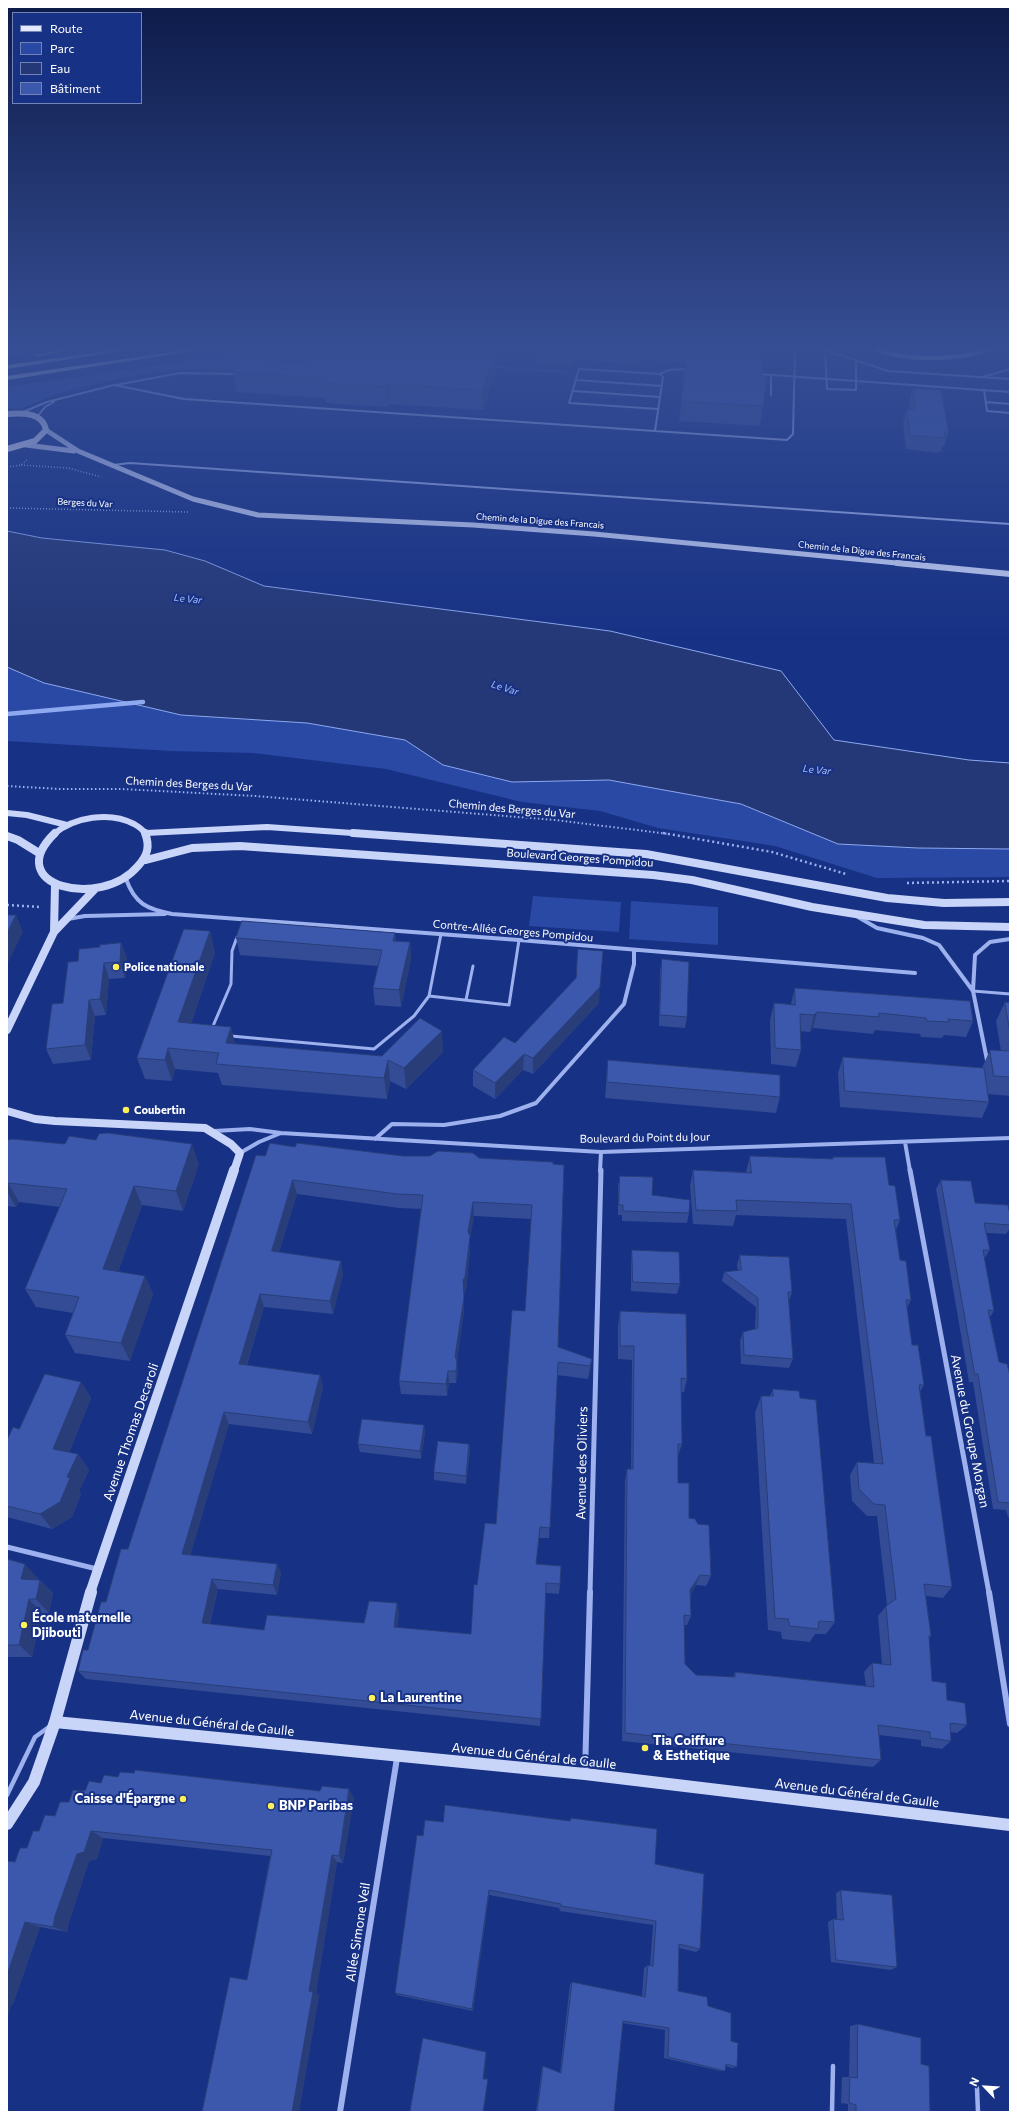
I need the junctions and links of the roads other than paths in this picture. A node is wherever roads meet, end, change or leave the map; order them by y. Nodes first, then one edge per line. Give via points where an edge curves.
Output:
1 (17, 447) edge
2 (42, 447) edge
3 (72, 447) edge
4 (7, 449) edge
5 (78, 451) junction
6 (113, 465) junction
7 (1010, 524) edge
8 (1010, 574) edge
9 (7, 813) edge
10 (67, 825) junction
11 (146, 833) junction
12 (7, 836) edge
13 (40, 853) junction
14 (146, 860) junction
15 (126, 879) junction
16 (55, 885) junction
17 (95, 890) junction
18 (1010, 902) edge
19 (853, 913) junction
20 (172, 914) junction
21 (243, 919) junction
22 (64, 920) junction
23 (241, 926) edge
24 (1010, 927) edge
25 (54, 932) junction
26 (239, 932) edge
27 (441, 934) junction
28 (1010, 939) edge
29 (519, 940) junction
30 (634, 950) junction
31 (473, 966) dead end
32 (915, 973) dead end
33 (973, 991) junction
34 (1010, 994) edge
35 (429, 996) junction
36 (466, 1000) junction
37 (7, 1030) edge
38 (218, 1035) edge
39 (226, 1036) edge
40 (987, 1060) dead end
41 (7, 1111) edge
42 (213, 1132) junction
43 (281, 1133) junction
44 (1010, 1138) edge
45 (375, 1139) junction
46 (905, 1142) junction
47 (601, 1152) junction
48 (240, 1153) junction
49 (7, 1547) edge
50 (97, 1569) junction
51 (55, 1722) junction
52 (1010, 1724) edge
53 (397, 1756) junction
54 (585, 1774) junction
55 (7, 1795) edge
56 (7, 1824) edge
57 (1010, 1825) edge
58 (833, 2066) dead end
59 (977, 2088) dead end
60 (340, 2112) edge
61 (832, 2112) edge
62 (978, 2112) edge

1 - 4 main road
2 - 5 main road
3 - 5 main road
5 - 6 main road, Chemin de la Digue des Francais
6 - 7 lane via 130,463
6 - 8 main road, Chemin de la Digue des Francais via 193,499 258,515 587,533
9 - 10 main road
10 - 11 main road via 97,817 113,816 132,822
10 - 13 main road via 45,843
11 - 14 main road via 150,850
11 - 18 main road, Boulevard Georges Pompidou via 267,827 646,854 704,862 883,897 923,902
12 - 13 main road
13 - 16 main road via 38,862 41,871 46,879
14 - 15 main road
14 - 19 main road, Boulevard Georges Pompidou via 185,849 240,846 630,873 692,880 812,907
15 - 17 main road
15 - 20 street, Contre-Allée Georges Pompidou via 136,901 147,909
16 - 17 main road via 67,889
16 - 25 main road
17 - 22 main road
19 - 24 main road, Boulevard Georges Pompidou via 924,925
19 - 33 street via 877,928 923,938 939,945
20 - 21 street, Contre-Allée Georges Pompidou
20 - 22 street via 85,916
21 - 23 lane
21 - 27 street, Contre-Allée Georges Pompidou
22 - 25 main road
25 - 37 main road
26 - 38 lane via 232,951 231,984 213,1026
27 - 29 street, Contre-Allée Georges Pompidou
27 - 35 lane
28 - 33 street via 984,945 974,955
29 - 30 street, Contre-Allée Georges Pompidou
29 - 36 lane via 509,1005
30 - 32 street, Contre-Allée Georges Pompidou
30 - 45 street via 634,964 624,1004 536,1104 500,1116 444,1125 392,1124
31 - 36 lane
33 - 34 lane
33 - 40 street
35 - 36 lane
35 - 39 lane via 414,1016 374,1049
41 - 42 main road, Boulevard du Point du Jour via 55,1121 205,1128
42 - 43 street, Boulevard du Point du Jour via 250,1129
42 - 48 main road, Boulevard du Point du Jour
43 - 45 street, Boulevard du Point du Jour
43 - 48 street, Boulevard du Point du Jour
44 - 46 street, Boulevard du Point du Jour
45 - 47 street, Boulevard du Point du Jour
46 - 47 street, Boulevard du Point du Jour
46 - 52 street, Avenue du Groupe Morgan via 996,1631
47 - 54 street, Avenue des Oliviers
48 - 50 main road, Avenue Thomas Decaroli
49 - 50 street
50 - 51 main road, Avenue Thomas Decaroli
51 - 53 main road, Avenue du Général de Gaulle
51 - 55 lane via 35,1737
51 - 56 main road, Avenue Thomas Decaroli via 34,1782
53 - 54 main road, Avenue du Général de Gaulle
53 - 60 street, Allée Simone Veil
54 - 57 main road, Avenue du Général de Gaulle
58 - 61 lane
59 - 62 lane

